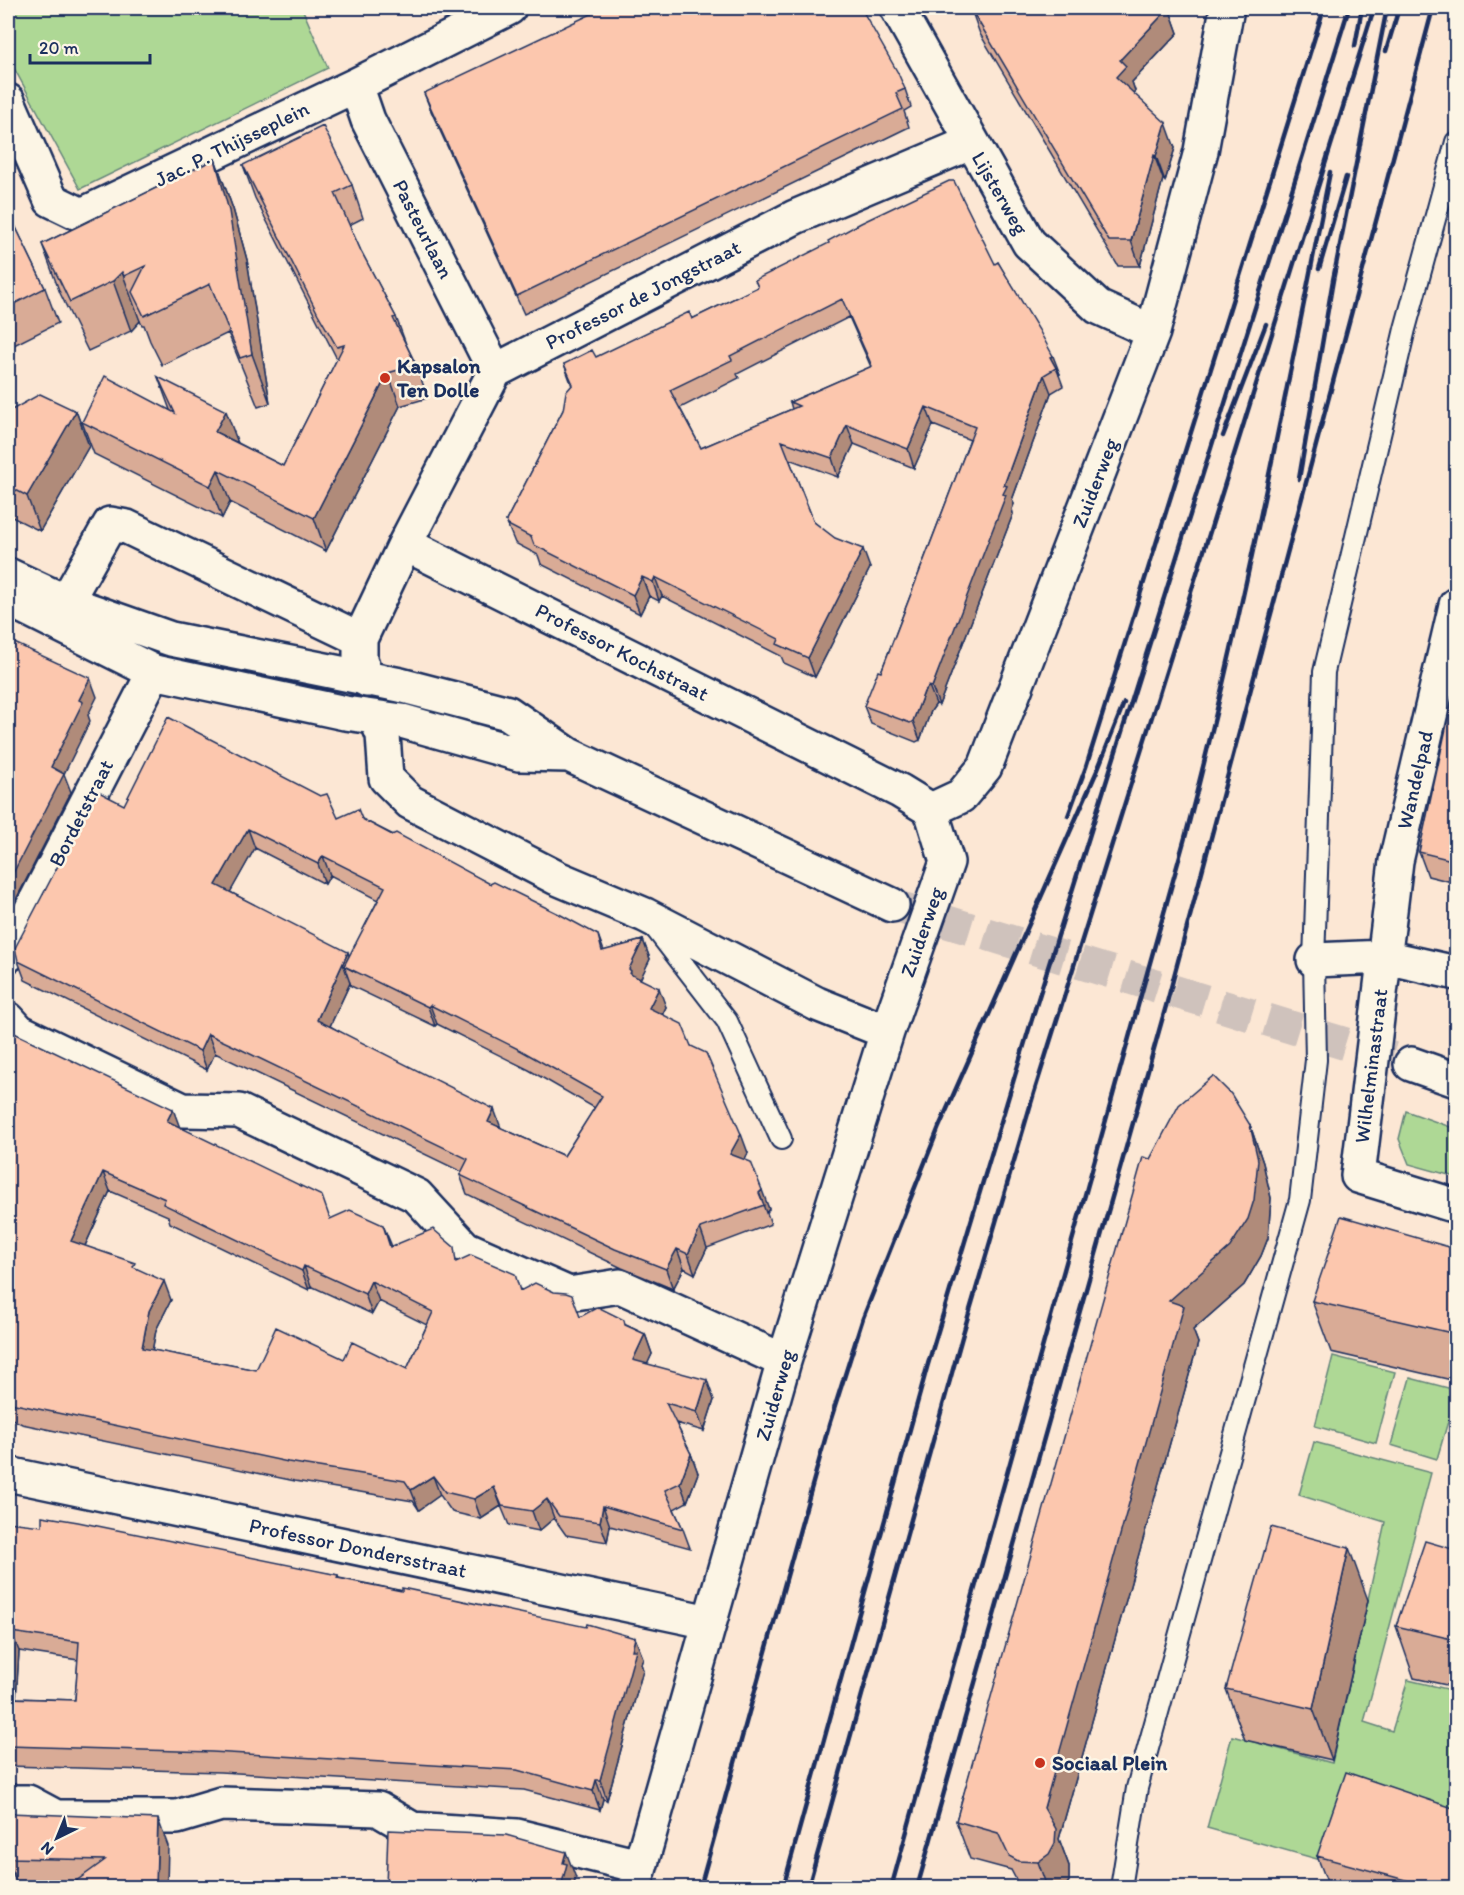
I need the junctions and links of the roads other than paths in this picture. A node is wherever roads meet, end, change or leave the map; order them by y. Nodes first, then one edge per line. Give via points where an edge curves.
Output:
1 (509, 8) edge
2 (897, 8) edge
3 (1227, 8) edge
4 (356, 84) junction
5 (8, 101) edge
6 (1456, 142) edge
7 (970, 143) junction
8 (1153, 332) junction
9 (495, 371) junction
10 (405, 544) junction
11 (8, 575) edge
12 (8, 599) edge
13 (66, 602) junction
14 (1456, 605) edge
15 (360, 639) junction
16 (154, 672) junction
17 (368, 680) junction
18 (376, 718) junction
19 (569, 755) junction
20 (931, 810) junction
21 (892, 905) tunnel mouth
22 (645, 915) junction
23 (8, 955) edge
24 (1384, 957) junction
25 (1314, 960) junction
26 (1456, 973) edge
27 (8, 1019) edge
28 (887, 1032) junction
29 (1411, 1064) tunnel mouth
30 (1456, 1080) edge
31 (781, 1139) dead end
32 (1456, 1206) edge
33 (784, 1361) junction
34 (8, 1474) edge
35 (709, 1622) junction
36 (8, 1802) edge
37 (636, 1877) edge
38 (1121, 1887) edge

1 - 4 street, Jac. P. Thijsseplein
2 - 7 street, Lijsterweg
3 - 8 street, Zuiderweg via 1202,151
4 - 5 street, Jac. P. Thijsseplein via 82,215 51,200
4 - 9 street, Pasteurlaan via 368,120
6 - 25 lane via 1405,329 1324,672
7 - 8 street, Lijsterweg via 1029,243 1098,307
7 - 9 street, Professor de Jongstraat via 795,217
8 - 20 street, Zuiderweg via 985,767 961,796
9 - 10 street
10 - 15 street
10 - 20 street, Professor Kochstraat
11 - 13 street
12 - 16 street
13 - 15 street via 110,524 127,527
13 - 17 street via 171,639
14 - 24 street, Wandelpad via 1396,861
15 - 17 street via 360,658
16 - 18 street
16 - 23 street, Bordetstraat
17 - 19 street via 508,713
18 - 19 street via 402,721 519,754
18 - 22 street via 383,735 386,778 411,802 557,878
19 - 21 street
20 - 28 street, Zuiderweg via 947,862
22 - 28 street via 817,1004
22 - 31 lane via 727,1021
24 - 25 street
24 - 26 street
24 - 32 street, Wilhelminastraat via 1358,1176
25 - 38 lane via 1316,1060 1300,1200 1137,1788
27 - 33 street via 19,1031 183,1110 239,1111 417,1196 465,1248 569,1294 620,1287
28 - 33 street, Zuiderweg
29 - 30 street
33 - 35 street, Zuiderweg
34 - 35 street, Professor Dondersstraat
35 - 37 street, Zuiderweg
36 - 37 street via 28,1802 56,1817 177,1817 221,1804 378,1809 412,1829 517,1836

